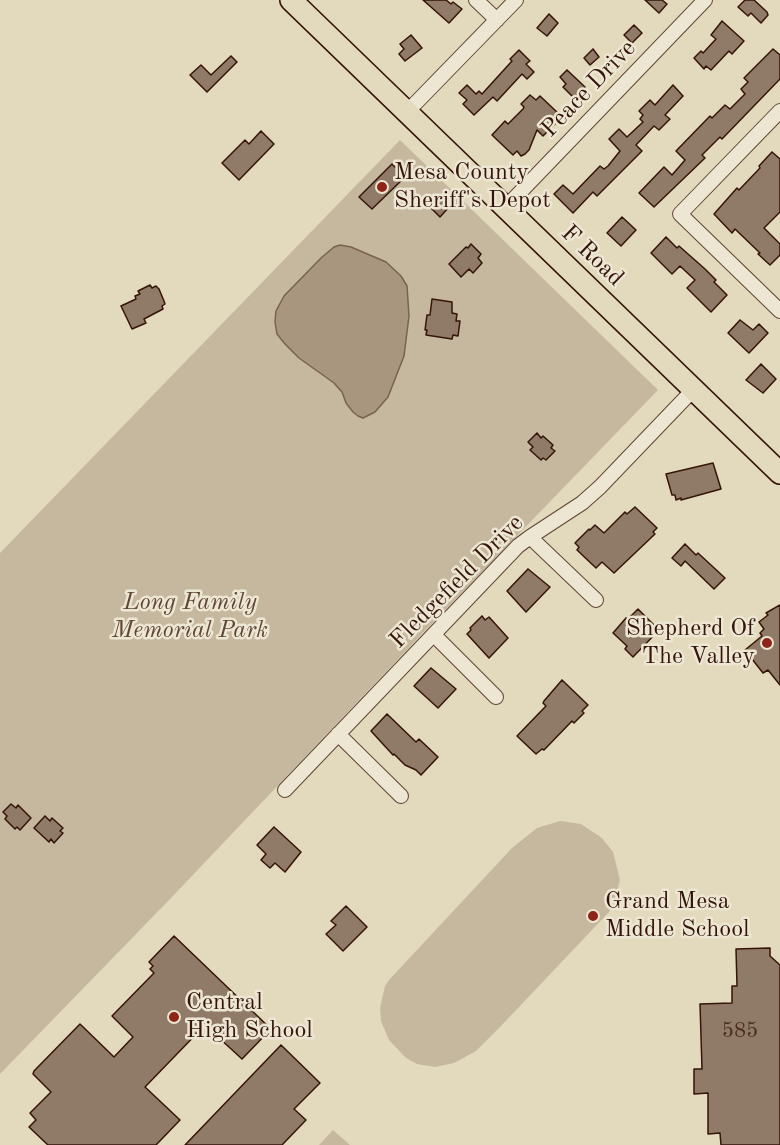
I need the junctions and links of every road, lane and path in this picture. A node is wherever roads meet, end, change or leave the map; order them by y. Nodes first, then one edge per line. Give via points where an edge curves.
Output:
1 (291, 0) edge
2 (476, 0) edge
3 (516, 0) edge
4 (705, 0) edge
5 (497, 20) junction
6 (780, 111) edge
7 (406, 113) junction
8 (505, 208) junction
9 (780, 311) edge
10 (694, 389) junction
11 (780, 472) edge
12 (530, 537) junction
13 (596, 600) dead end
14 (434, 635) junction
15 (496, 697) dead end
16 (338, 734) junction
17 (285, 790) dead end
18 (401, 796) dead end

1 - 7 main road, F Road
2 - 5 street
3 - 5 street
4 - 8 street, Peace Drive
5 - 7 street
6 - 9 street via 680,214
7 - 8 main road, F Road
8 - 10 main road, F Road
10 - 11 main road, F Road
10 - 12 street, Fledgefield Drive via 600,487
12 - 13 street
12 - 14 street, Fledgefield Drive
14 - 15 street
14 - 16 street, Fledgefield Drive
16 - 17 street, Fledgefield Drive
16 - 18 street

